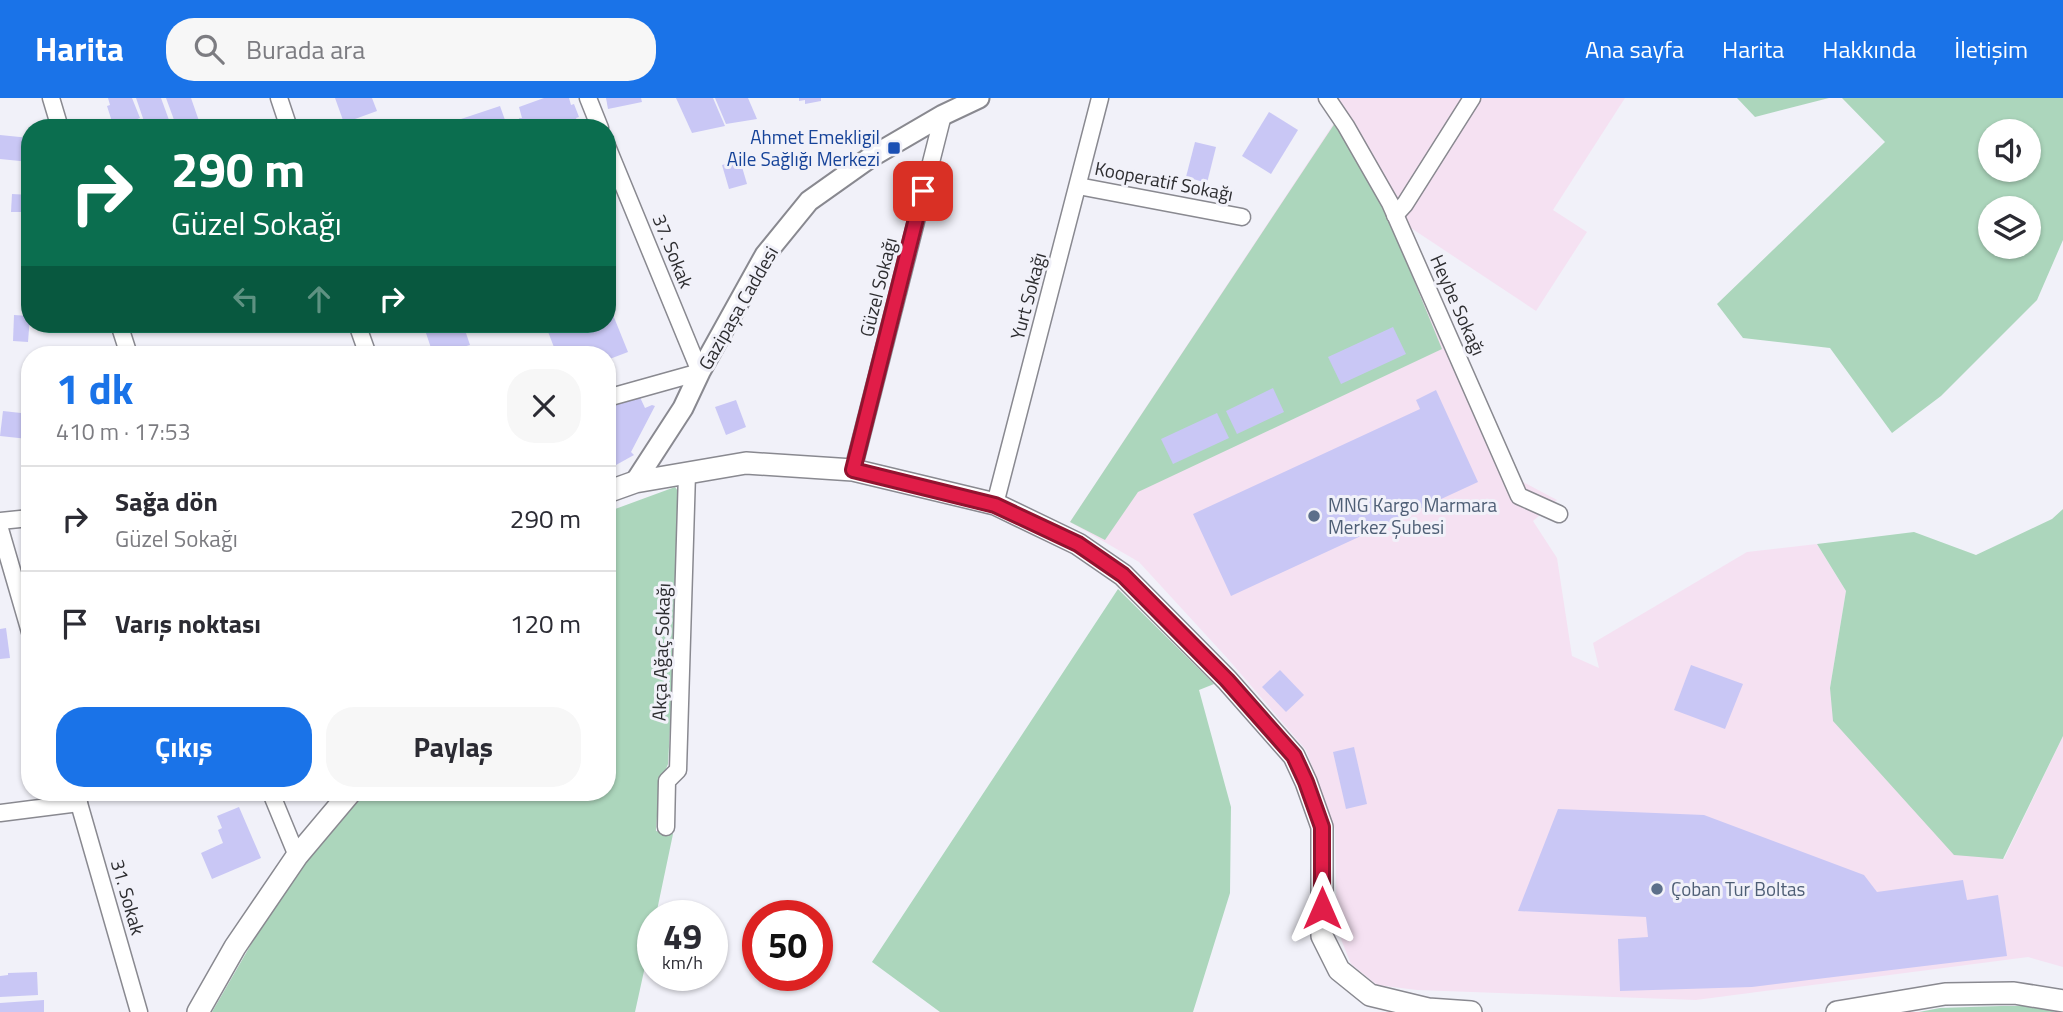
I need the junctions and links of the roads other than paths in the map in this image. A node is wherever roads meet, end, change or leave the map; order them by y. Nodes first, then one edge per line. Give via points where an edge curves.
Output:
1 (51, 98) edge
2 (279, 98) edge
3 (588, 98) edge
4 (979, 98) edge
5 (1100, 98) edge
6 (1327, 98) edge
7 (1472, 98) edge
8 (943, 115) junction
9 (57, 119) edge
10 (286, 119) edge
11 (596, 119) edge
12 (616, 168) edge
13 (1078, 186) junction
14 (1395, 215) junction
15 (1242, 217) dead end
16 (700, 372) junction
17 (616, 395) edge
18 (853, 470) junction
19 (687, 473) junction
20 (635, 482) junction
21 (616, 489) edge
22 (995, 505) junction
23 (1559, 514) dead end
24 (21, 519) edge
25 (0, 521) edge
26 (0, 529) edge
27 (21, 601) edge
28 (62, 801) edge
29 (79, 801) edge
30 (274, 801) edge
31 (343, 801) edge
32 (0, 813) edge
33 (666, 827) dead end
34 (296, 856) junction
35 (2063, 1001) edge
36 (139, 1012) edge
37 (198, 1012) edge
38 (1471, 1012) edge
39 (1837, 1012) edge

1 - 9 street
2 - 10 street
3 - 11 street
4 - 8 street, Gazipaşa Caddesi
5 - 13 street, Yurt Sokağı
6 - 14 street, Heybe Sokağı
7 - 14 street
8 - 16 street, Gazipaşa Caddesi via 871,157 809,201 765,256
8 - 18 street, Güzel Sokağı
12 - 16 street, 37. Sokak
13 - 15 street, Kooperatif Sokağı
13 - 22 street, Yurt Sokağı
14 - 23 street, Heybe Sokağı via 1519,496
16 - 17 street
16 - 20 street, Gazipaşa Caddesi via 683,408
18 - 19 main road via 746,463
18 - 22 main road
19 - 20 main road
19 - 33 street, Akça Ağaç Sokağı via 678,770 667,781
20 - 21 main road
22 - 38 main road via 1078,544 1123,575 1294,756 1322,827 1322,936 1339,970 1370,995 1419,1008
24 - 25 street
26 - 27 street
28 - 32 street
29 - 36 street, 31. Sokak
30 - 34 street
31 - 34 main road
34 - 37 main road
35 - 39 main road via 2014,993 1945,994

